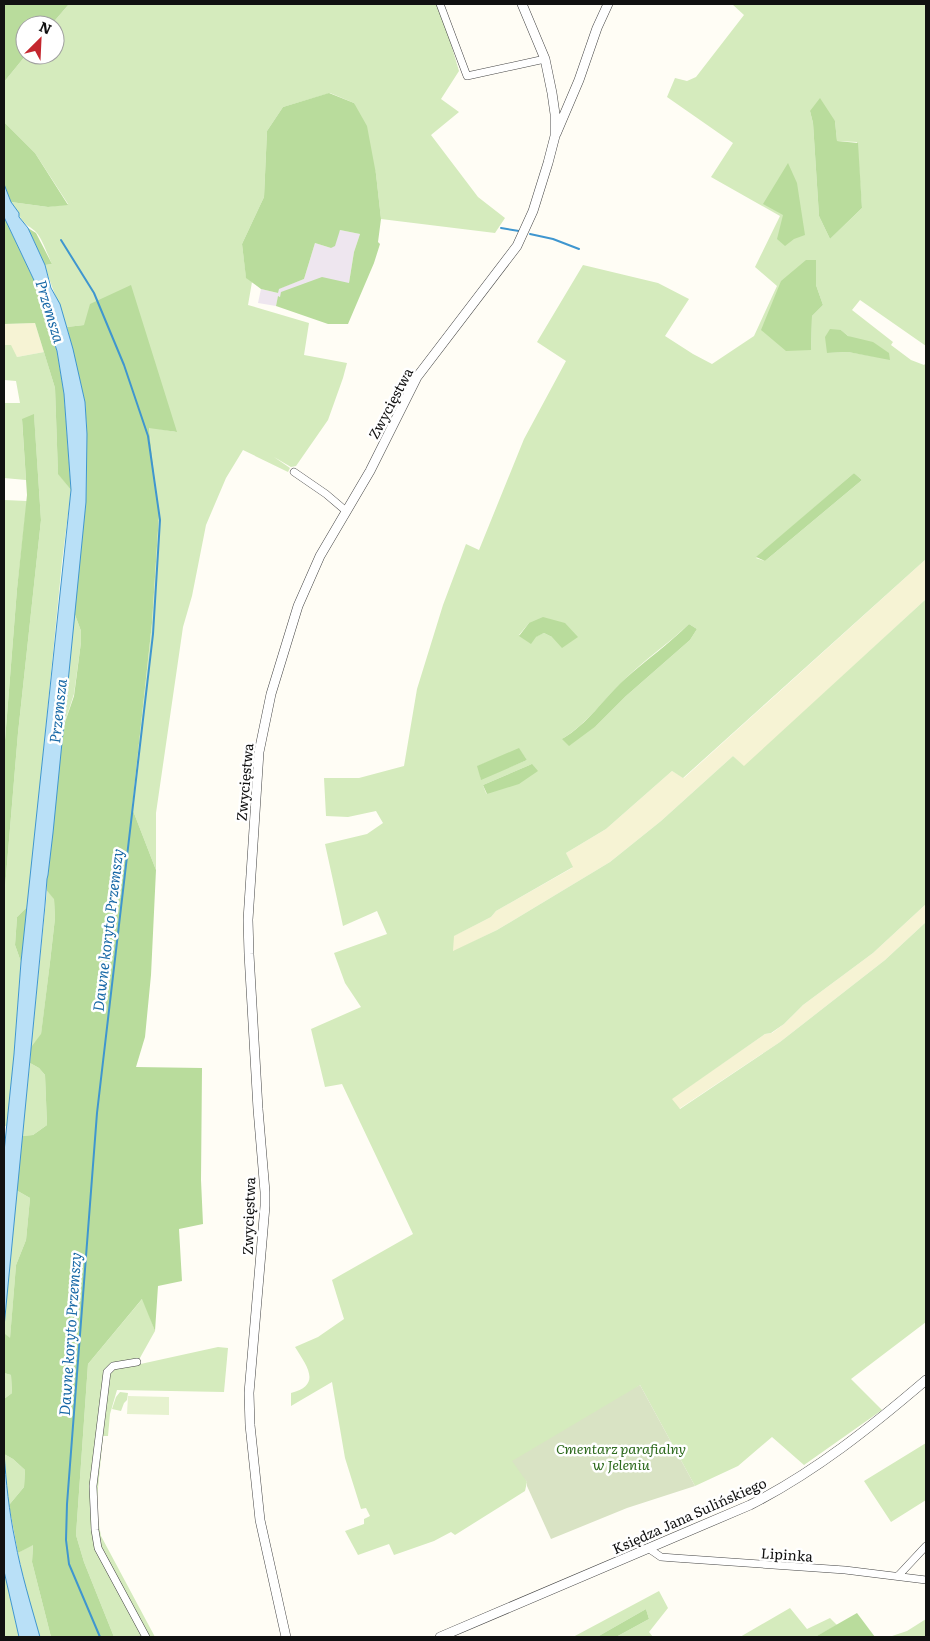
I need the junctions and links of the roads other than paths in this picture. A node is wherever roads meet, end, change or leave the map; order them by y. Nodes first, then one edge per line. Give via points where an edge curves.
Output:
1 (440, 4) edge
2 (522, 4) edge
3 (608, 4) edge
4 (545, 59) junction
5 (555, 136) junction
6 (294, 472) dead end
7 (346, 511) junction
8 (137, 1362) dead end
9 (926, 1380) edge
10 (926, 1546) edge
11 (648, 1548) junction
12 (898, 1576) junction
13 (926, 1580) edge
14 (146, 1637) edge
15 (286, 1637) edge
16 (440, 1637) edge

1 - 4 street via 467,76
2 - 4 street, Zwycięstwa
3 - 5 street
4 - 5 street, Zwycięstwa via 555,114
5 - 7 street, Zwycięstwa via 533,211 517,246 417,377
6 - 7 street
7 - 15 street, Zwycięstwa via 320,556 298,606 271,694 259,752 248,920 265,1192 249,1393 250,1425 260,1520
8 - 14 street via 113,1366 107,1372 93,1508 98,1548
9 - 11 street, Księdza Jana Sulińskiego via 858,1437 779,1490
10 - 12 street
11 - 12 street, Lipinka via 661,1557
11 - 16 street, Księdza Jana Sulińskiego
12 - 13 street, Lipinka

